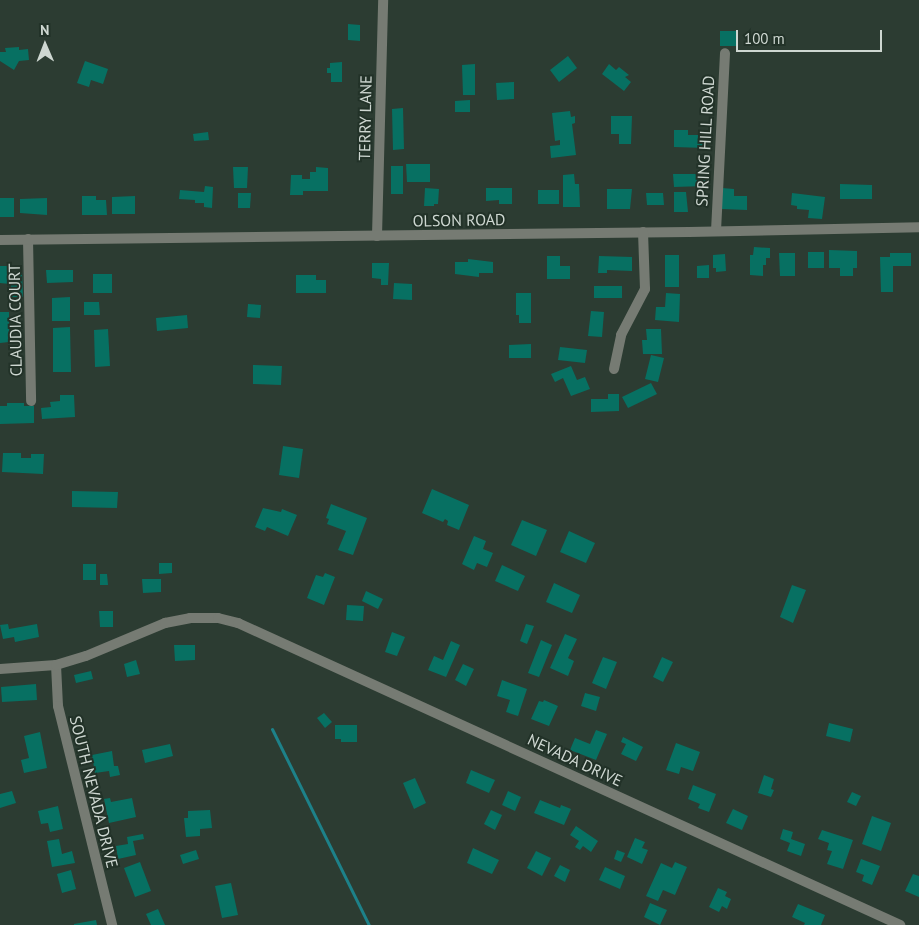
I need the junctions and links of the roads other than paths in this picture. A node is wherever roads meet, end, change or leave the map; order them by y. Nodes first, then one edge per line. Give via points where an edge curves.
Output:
1 (384, 0) edge
2 (725, 53) dead end
3 (919, 227) edge
4 (716, 231) junction
5 (643, 232) junction
6 (377, 236) junction
7 (28, 239) junction
8 (0, 240) edge
9 (614, 369) dead end
10 (31, 401) dead end
11 (56, 665) junction
12 (0, 669) edge
13 (112, 925) edge
14 (900, 925) edge

1 - 6 street, TERRY LANE
2 - 4 street, SPRING HILL ROAD
3 - 4 street, OLSON ROAD
4 - 5 street, OLSON ROAD
5 - 6 street, OLSON ROAD
5 - 9 street via 645,289 621,335
6 - 7 street, OLSON ROAD
7 - 8 street, OLSON ROAD
7 - 10 street, CLAUDIA COURT
11 - 12 street
11 - 13 street, SOUTH NEVADA DRIVE via 58,706
11 - 14 street, NEVADA DRIVE via 165,623 190,618 218,618 238,623

